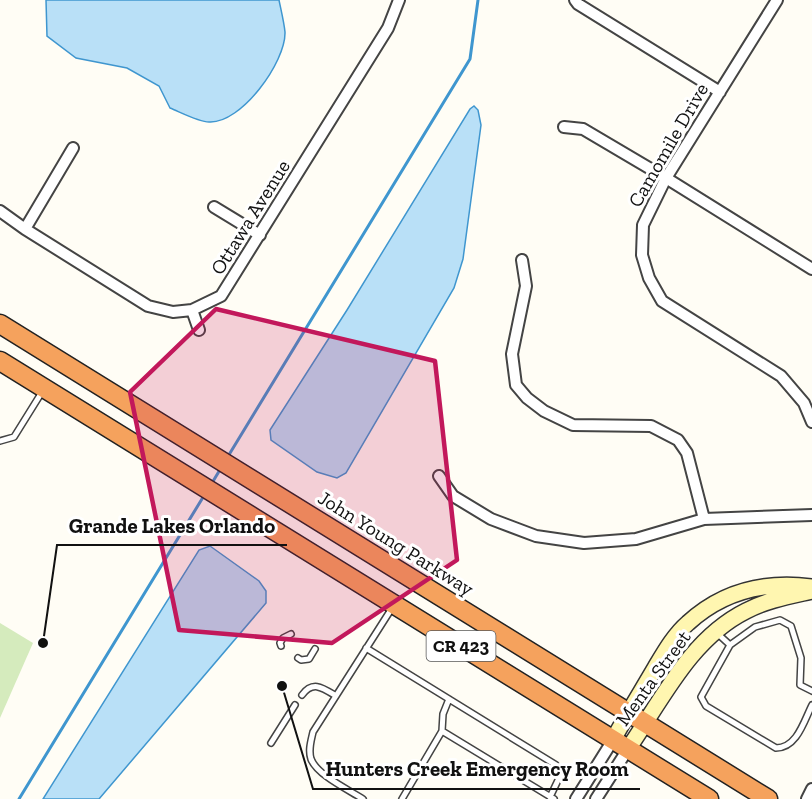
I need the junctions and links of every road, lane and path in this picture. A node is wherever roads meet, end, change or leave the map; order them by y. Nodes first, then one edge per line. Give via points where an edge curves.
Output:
1 (399, 0) edge
2 (575, 0) edge
3 (777, 0) edge
4 (720, 92) junction
5 (564, 127) dead end
6 (73, 148) dead end
7 (666, 178) junction
8 (214, 207) dead end
9 (0, 211) edge
10 (25, 229) junction
11 (261, 236) junction
12 (522, 260) dead end
13 (812, 269) edge
14 (192, 310) junction
15 (0, 324) edge
16 (199, 330) dead end
17 (0, 361) edge
18 (44, 388) junction
19 (812, 422) edge
20 (0, 441) edge
21 (440, 476) dead end
22 (812, 515) edge
23 (704, 519) junction
24 (812, 589) edge
25 (394, 605) junction
26 (715, 631) junction
27 (291, 634) dead end
28 (730, 645) junction
29 (281, 646) dead end
30 (366, 648) junction
31 (315, 649) dead end
32 (298, 658) dead end
33 (812, 691) edge
34 (302, 695) dead end
35 (336, 696) junction
36 (449, 699) junction
37 (295, 705) dead end
38 (812, 705) edge
39 (628, 713) junction
40 (646, 724) junction
41 (442, 731) junction
42 (271, 743) dead end
43 (621, 745) junction
44 (812, 789) edge
45 (552, 798) edge
46 (363, 799) edge
47 (402, 799) edge
48 (576, 799) edge
49 (596, 799) edge
50 (709, 799) edge
51 (768, 799) edge
52 (807, 799) edge

1 - 11 street, Ottawa Avenue via 388,28
2 - 4 street
3 - 4 street, Camomile Drive
4 - 7 street, Camomile Drive
5 - 7 street via 583,129
6 - 10 street
7 - 13 street
7 - 19 street, Camomile Drive via 643,225 642,255 653,286 663,301 781,376 804,403
8 - 11 street
9 - 10 street, Ottawa Avenue
10 - 14 street, Ottawa Avenue via 148,306 173,312
11 - 14 street, Ottawa Avenue via 221,296
12 - 23 street via 526,286 512,354 516,385 544,411 573,425 651,426 678,440 687,453
14 - 16 street
15 - 39 highway, John Young Parkway / CR 423
17 - 18 highway, CR 423
18 - 20 lane via 14,437
18 - 25 highway, CR 423
21 - 23 street via 453,496 536,536 584,543 636,539
22 - 23 street
24 - 26 street, Menta Street via 746,610
24 - 39 street, Menta Street via 787,584 760,587 706,609 686,625 667,649
25 - 30 lane
25 - 43 highway, CR 423
26 - 28 lane
26 - 40 street, Menta Street via 683,666
27 - 29 lane via 283,638
28 - 33 lane via 755,627 780,620 791,626 801,658 800,685
28 - 38 lane via 701,697 706,706 776,748 783,748 795,738
30 - 35 lane
30 - 36 lane
31 - 32 lane via 309,658
34 - 35 lane via 318,686
35 - 46 lane via 313,732 311,760 324,775
36 - 41 lane
36 - 45 lane via 556,765 560,776
37 - 42 lane
39 - 40 highway, John Young Parkway / CR 423
39 - 43 street, Menta Street
40 - 43 street, Menta Street
40 - 51 highway, John Young Parkway / CR 423
41 - 45 lane
41 - 47 lane
43 - 48 street
43 - 49 street
43 - 50 highway, CR 423
44 - 52 street

